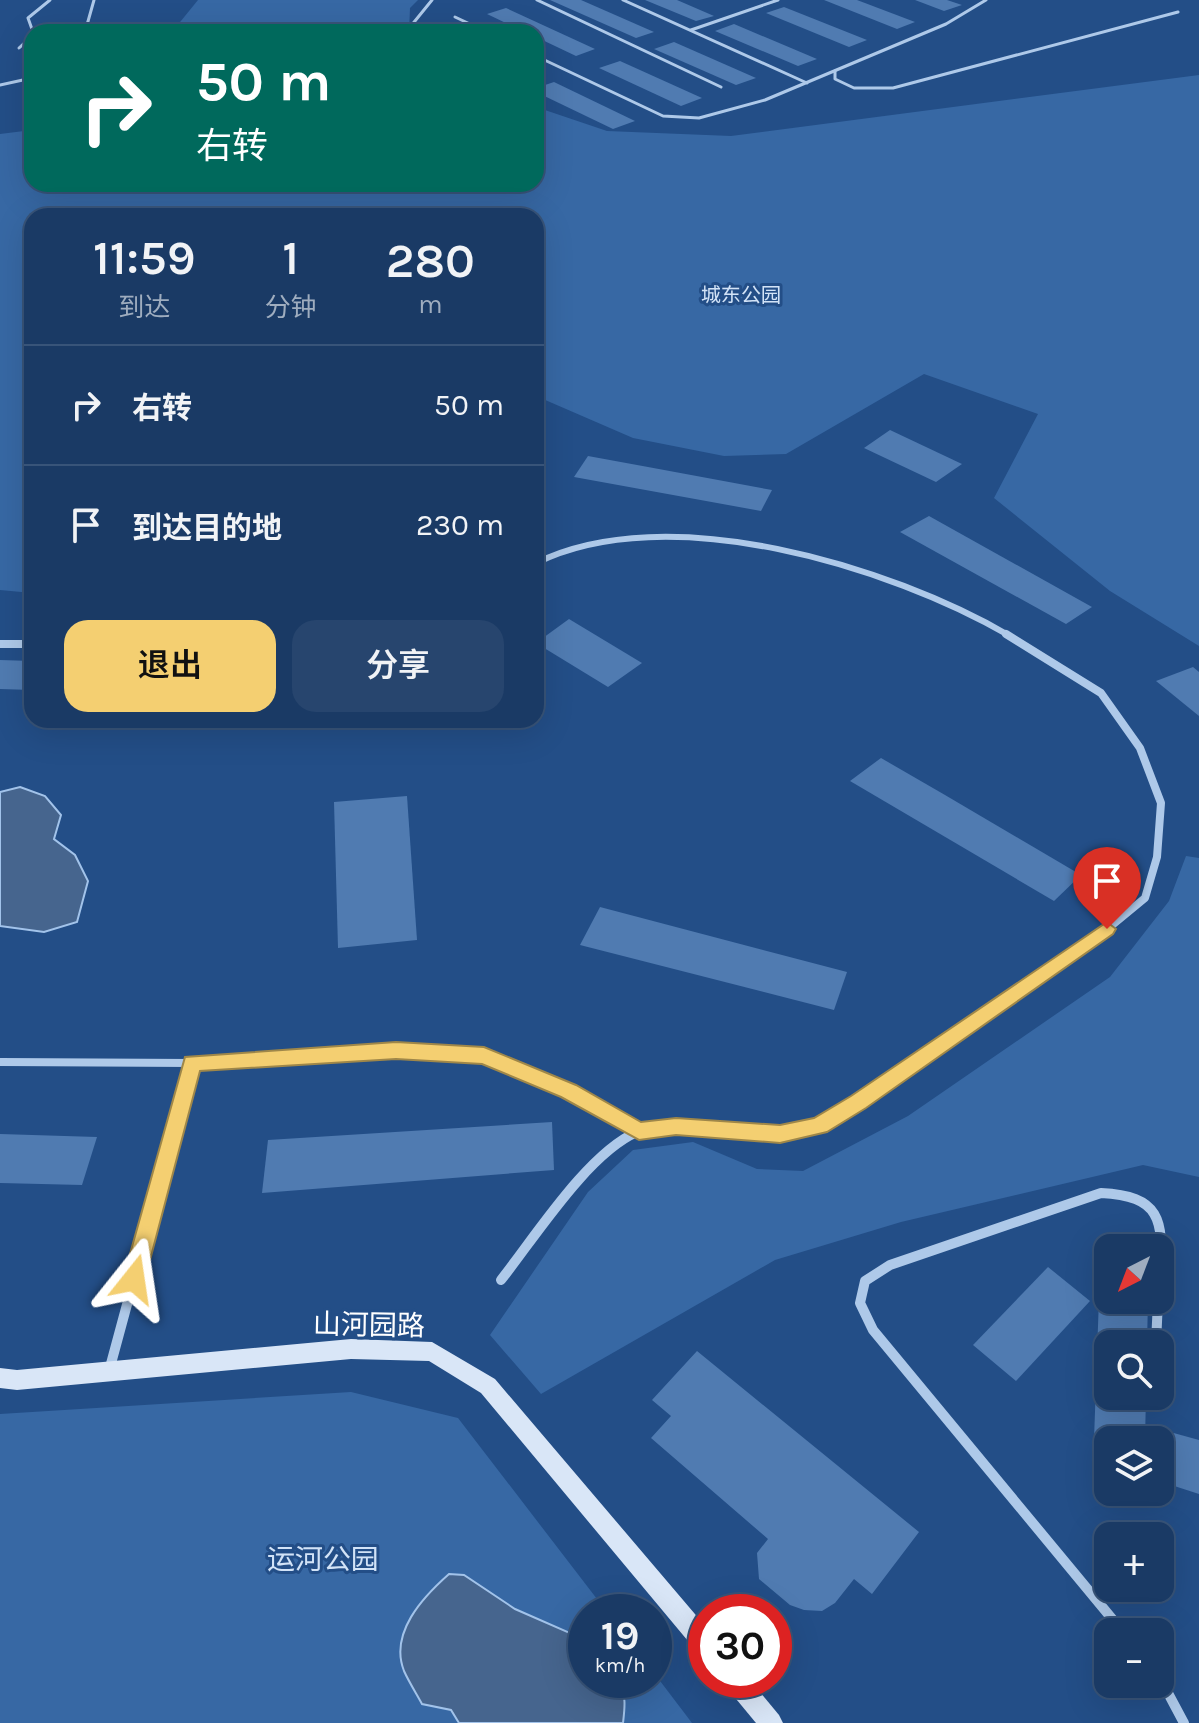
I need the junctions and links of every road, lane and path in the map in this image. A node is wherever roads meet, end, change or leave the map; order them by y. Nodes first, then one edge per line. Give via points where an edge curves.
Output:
1 (50, 0) edge
2 (94, 0) edge
3 (432, 0) edge
4 (537, 0) edge
5 (623, 0) edge
6 (778, 0) edge
7 (972, 0) edge
8 (986, 0) edge
9 (981, 4) junction
10 (1178, 12) dead end
11 (455, 17) dead end
12 (30, 24) edge
13 (87, 24) edge
14 (412, 24) edge
15 (470, 24) edge
16 (691, 30) junction
17 (24, 43) edge
18 (19, 48) dead end
19 (544, 60) edge
20 (835, 71) junction
21 (24, 80) edge
22 (807, 83) junction
23 (0, 85) edge
24 (721, 87) dead end
25 (544, 559) edge
26 (0, 644) edge
27 (24, 644) edge
28 (0, 1062) edge
29 (192, 1063) junction
30 (639, 1131) junction
31 (1162, 1234) edge
32 (501, 1280) dead end
33 (109, 1371) junction
34 (0, 1378) edge
35 (1111, 1618) edge
36 (688, 1624) edge
37 (750, 1698) edge
38 (1171, 1698) edge
39 (771, 1723) edge
40 (1184, 1723) edge

1 - 12 lane via 28,18
2 - 13 lane
3 - 14 lane
4 - 24 lane
5 - 16 lane
6 - 16 lane
7 - 9 lane
8 - 9 lane
9 - 20 lane
10 - 20 lane via 893,88 854,88 835,79
11 - 15 lane
16 - 22 lane
17 - 18 lane
19 - 22 lane via 646,109 682,119 732,111
20 - 22 lane
21 - 23 lane
25 - 30 street via 600,542 667,535 789,551 909,586 991,625 1101,693 1140,748 1161,803 1157,857 1145,898 1088,945 858,1102 819,1126 780,1134 676,1126
26 - 27 street
28 - 29 street
29 - 30 street via 396,1051 484,1055 569,1091
29 - 33 street
30 - 32 street via 611,1148 574,1187
31 - 35 street via 1150,1207 1132,1195 1101,1193 890,1265 865,1281 860,1303 873,1330
33 - 34 street, 山河园路
33 - 36 street, 山河园路 via 351,1349 432,1352 488,1386
37 - 39 street
38 - 40 street

